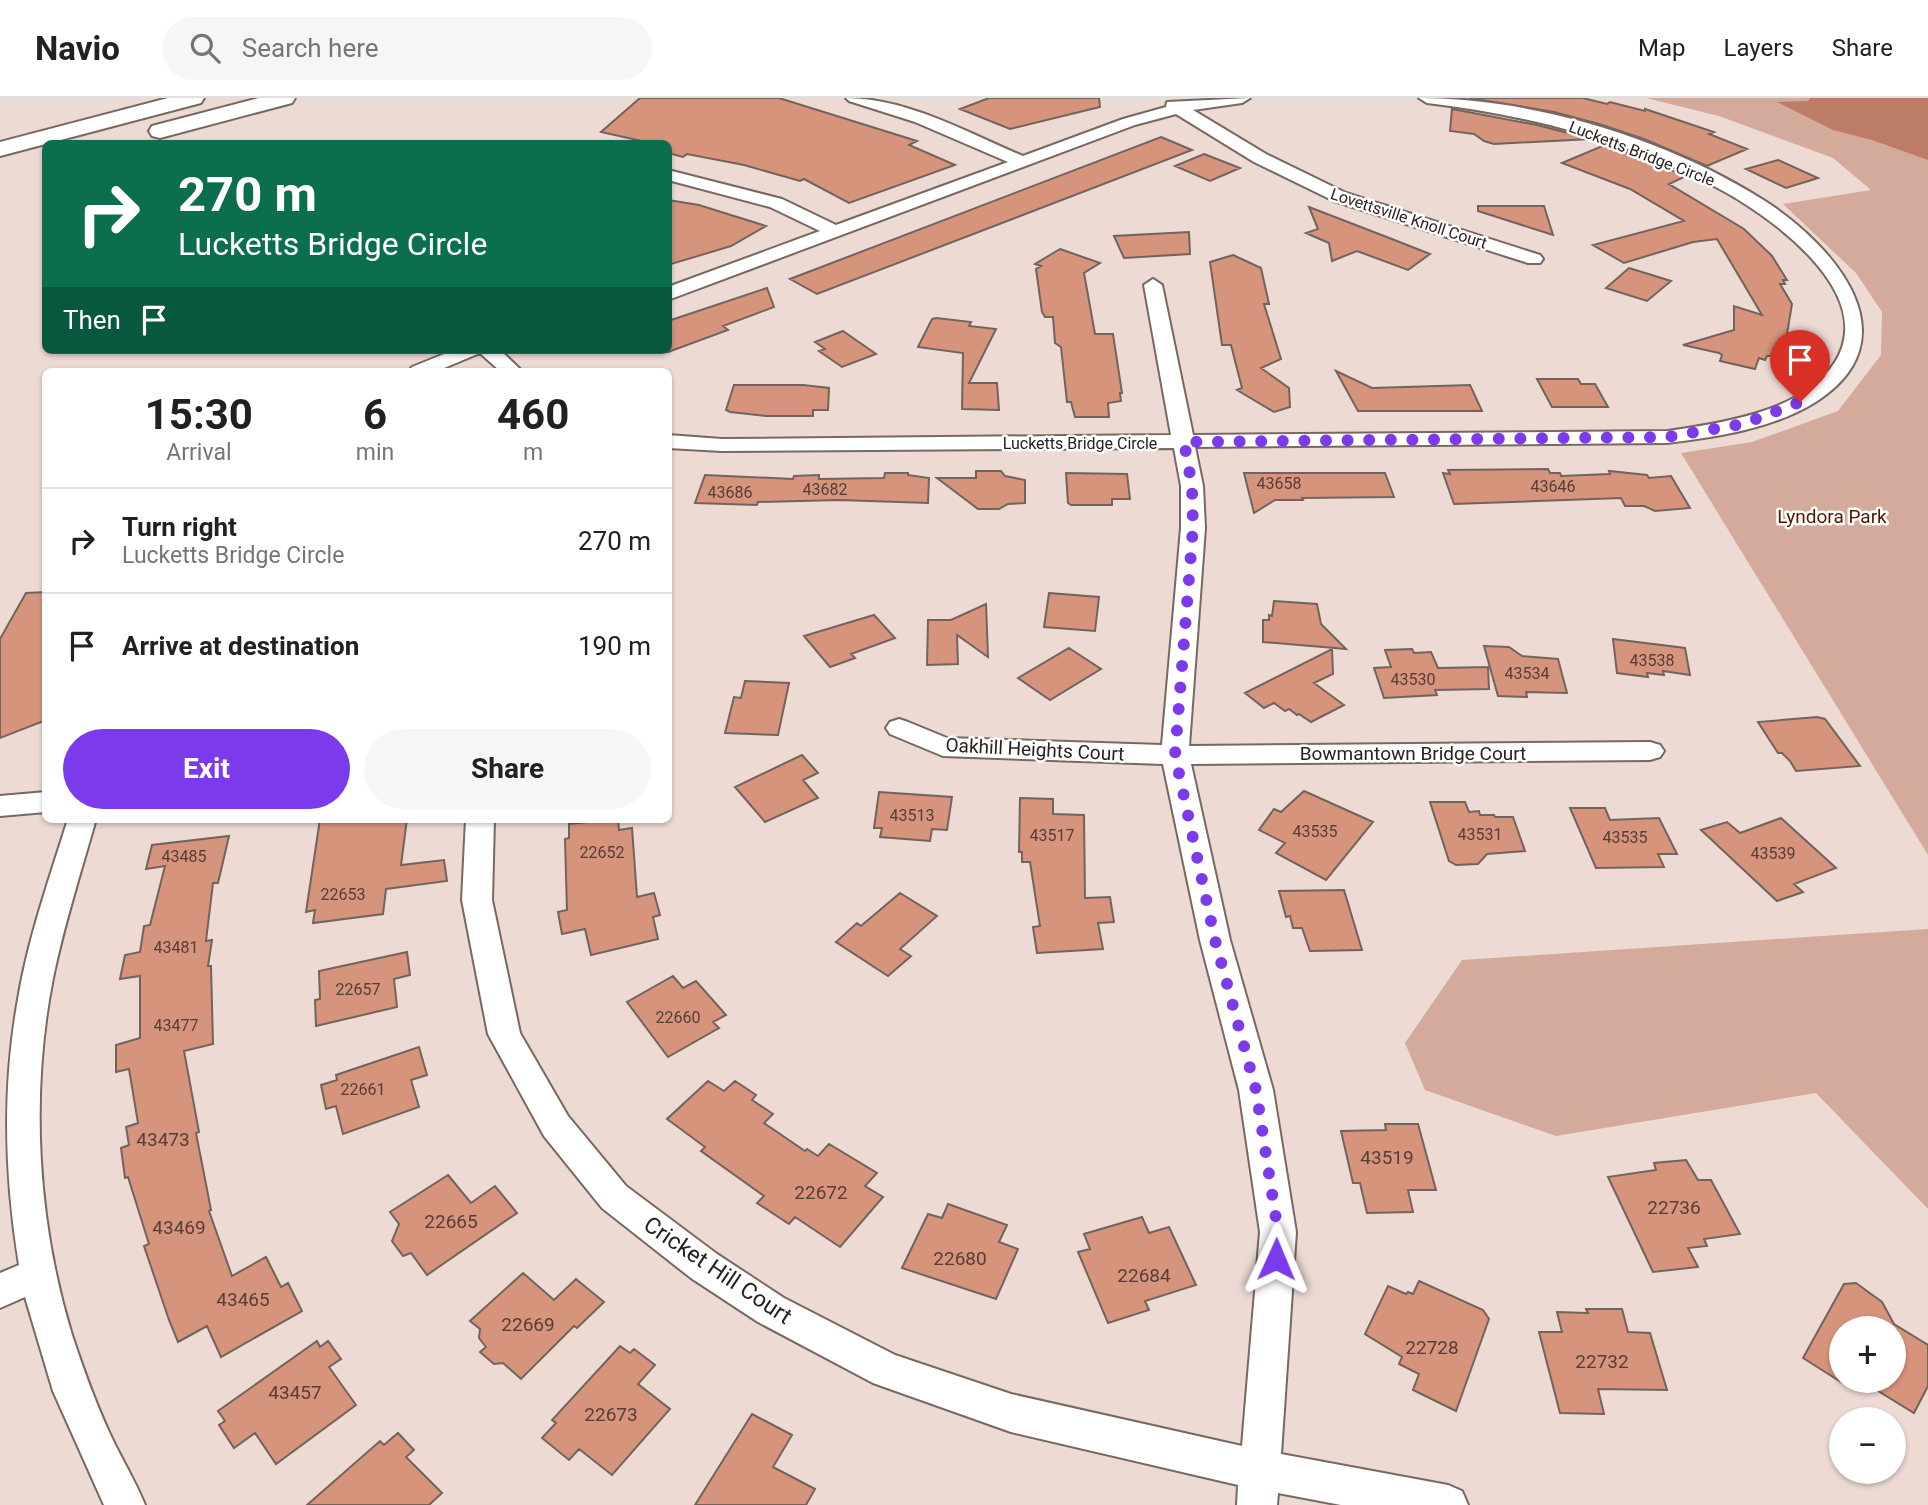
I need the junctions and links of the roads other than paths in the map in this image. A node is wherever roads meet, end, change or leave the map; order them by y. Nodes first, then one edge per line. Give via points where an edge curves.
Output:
1 (193, 98) edge
2 (284, 98) edge
3 (854, 98) edge
4 (1161, 98) edge
5 (1242, 98) edge
6 (1427, 98) edge
7 (1178, 108) junction
8 (140, 136) dead end
9 (0, 149) edge
10 (1023, 162) junction
11 (672, 176) edge
12 (835, 232) junction
13 (1534, 259) dead end
14 (1153, 285) dead end
15 (672, 293) edge
16 (462, 354) edge
17 (493, 354) edge
18 (427, 368) edge
19 (509, 368) edge
20 (672, 441) edge
21 (1184, 442) junction
22 (898, 728) dead end
23 (1650, 751) dead end
24 (1175, 755) junction
25 (42, 802) edge
26 (0, 806) edge
27 (81, 823) edge
28 (480, 823) edge
29 (36, 1275) junction
30 (0, 1291) edge
31 (1258, 1487) edge
32 (125, 1505) edge
33 (1448, 1505) edge

1 - 9 main road
2 - 8 main road
3 - 10 street via 920,119
4 - 7 street, Lovettsville Knoll Court
5 - 7 street
6 - 21 street, Lucketts Bridge Circle via 1578,127 1686,166 1760,205 1816,250 1834,273 1854,317 1850,355 1839,372 1800,402 1743,424 1704,432 1628,439
7 - 10 street
7 - 13 street, Lovettsville Knoll Court via 1260,158 1340,197
10 - 12 street
11 - 12 street via 776,202
12 - 15 street
14 - 21 street
16 - 18 street
17 - 19 street
20 - 21 street, Lucketts Bridge Circle via 722,446
21 - 24 street via 1193,528
22 - 24 street, Oakhill Heights Court via 943,747
23 - 24 street, Bowmantown Bridge Court
24 - 31 street via 1215,940 1256,1090 1278,1232
25 - 26 street
27 - 29 street via 45,948 29,1028 23,1101 24,1185
28 - 31 street, Cricket Hill Court via 477,900 504,1034 556,1126 614,1197 771,1310 886,1370
29 - 30 street
29 - 32 street via 57,1351 94,1448
31 - 33 street, Cricket Hill Court

